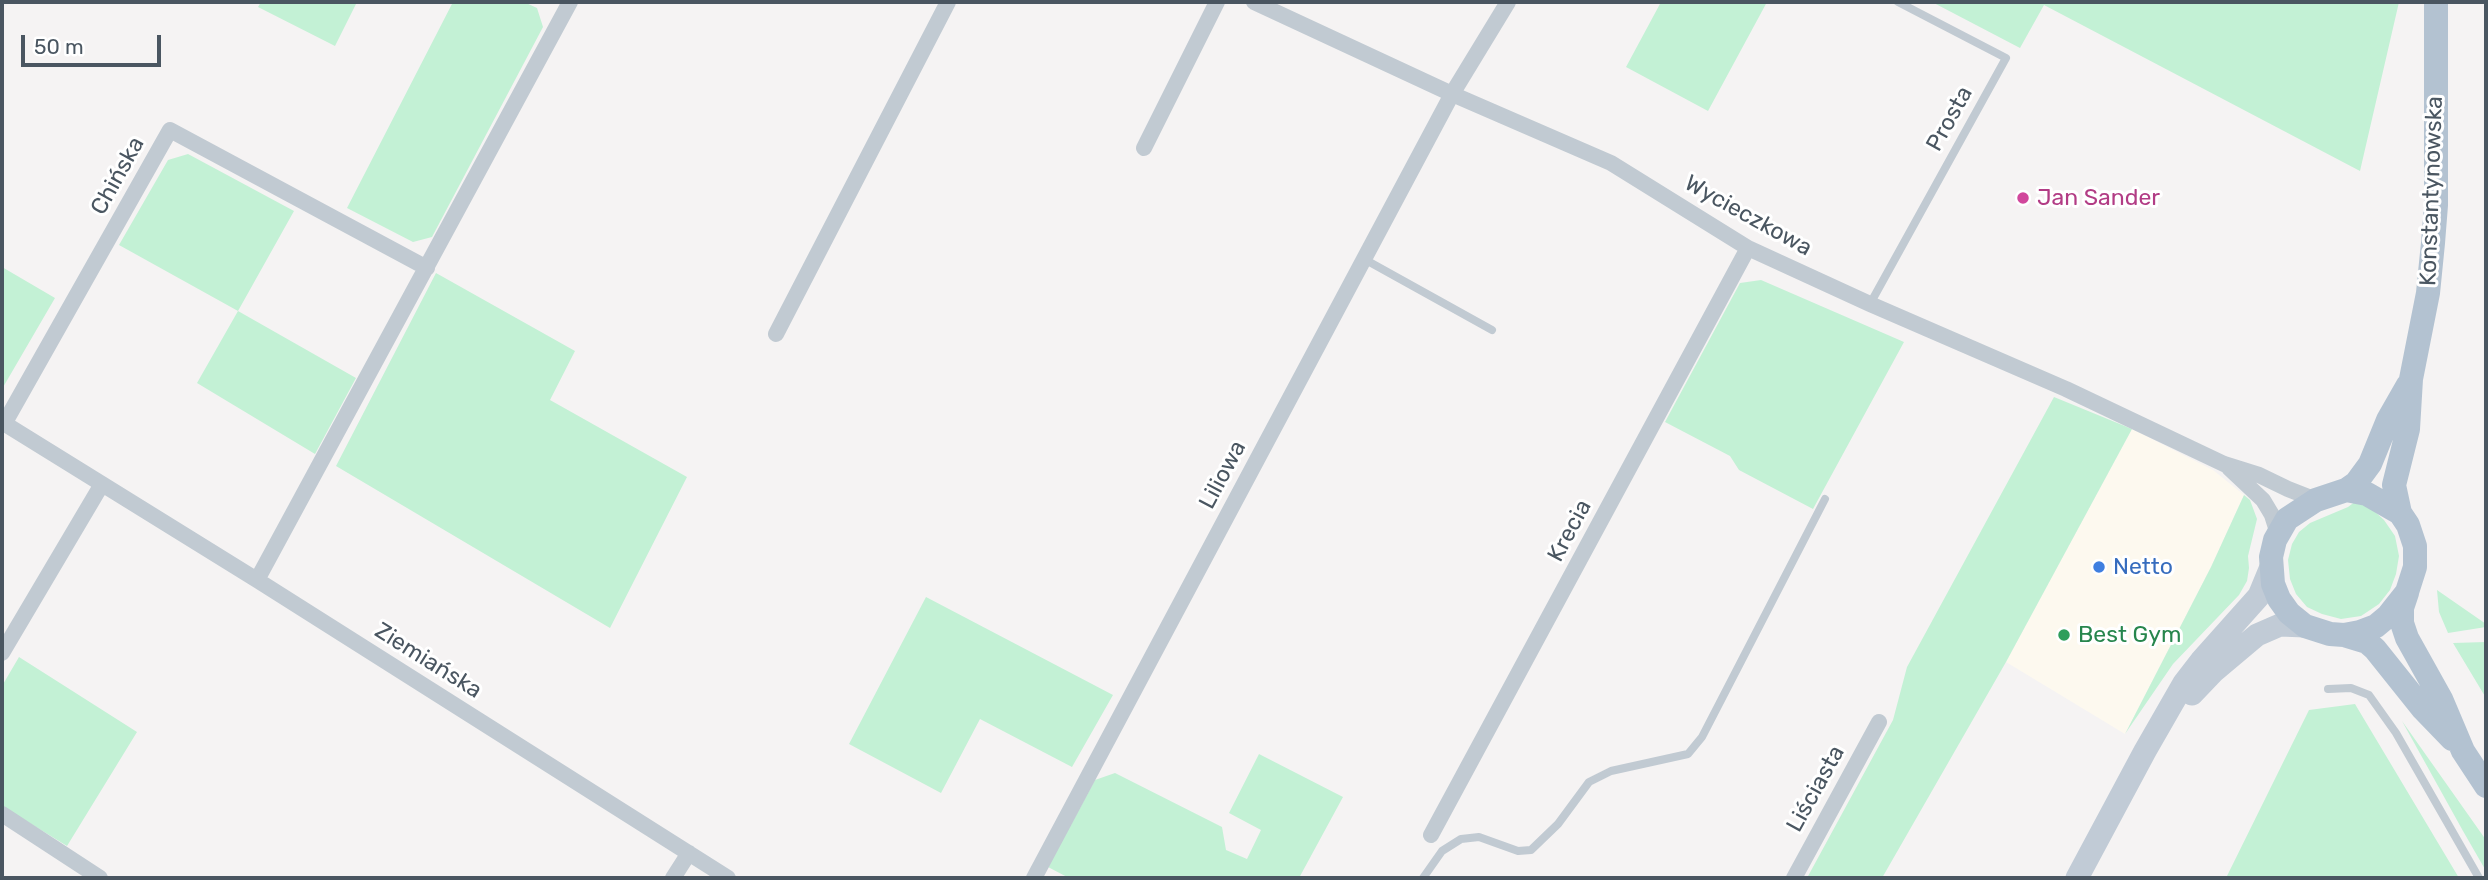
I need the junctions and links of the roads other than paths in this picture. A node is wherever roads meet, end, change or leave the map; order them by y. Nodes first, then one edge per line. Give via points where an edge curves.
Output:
1 (570, 2) edge
2 (948, 2) edge
3 (1217, 2) edge
4 (1254, 2) edge
5 (1508, 2) edge
6 (1898, 2) edge
7 (2436, 2) edge
8 (1452, 94) junction
9 (1144, 148) dead end
10 (1748, 248) junction
11 (1364, 259) junction
12 (427, 268) junction
13 (1870, 304) junction
14 (1492, 330) dead end
15 (776, 334) dead end
16 (2411, 379) junction
17 (3, 423) edge
18 (2224, 464) junction
19 (102, 484) junction
20 (2346, 490) junction
21 (1825, 499) dead end
22 (2316, 500) junction
23 (2400, 513) junction
24 (2278, 534) junction
25 (2271, 567) junction
26 (257, 580) junction
27 (2407, 592) junction
28 (2305, 626) junction
29 (2344, 635) junction
30 (2, 653) edge
31 (2328, 689) dead end
32 (2165, 716) junction
33 (1879, 722) dead end
34 (2463, 751) junction
35 (2486, 786) edge
36 (2, 814) edge
37 (1431, 835) dead end
38 (689, 853) junction
39 (100, 878) edge
40 (673, 878) edge
41 (728, 878) edge
42 (1034, 878) edge
43 (1423, 878) edge
44 (1794, 878) edge
45 (2077, 878) edge
46 (2479, 878) edge

1 - 12 street
2 - 15 street
3 - 9 street
4 - 8 street, Wycieczkowa
5 - 8 street, Liliowa
6 - 13 lane, Prosta via 2006,58
7 - 16 main road, Konstantynowska via 2436,205 2428,293
8 - 10 street, Wycieczkowa via 1611,163
8 - 11 street, Liliowa
10 - 13 street, Wycieczkowa
10 - 37 street, Krecia
11 - 14 lane
11 - 42 street, Liliowa
12 - 17 street, Chińska via 170,130
12 - 26 street
13 - 18 street, Wycieczkowa
16 - 20 main road, Konstantynowska via 2370,464
16 - 23 main road, Konstantynowska via 2408,429 2394,485
17 - 19 street, Ziemiańska
18 - 22 street, Wycieczkowa
18 - 24 street, Wycieczkowa via 2263,500
19 - 26 street, Ziemiańska
19 - 30 street
20 - 22 main road
20 - 23 main road via 2367,494
21 - 43 lane via 1702,737 1688,754 1611,771 1589,782 1558,824 1531,850 1518,851 1479,837 1461,839 1442,851
22 - 24 main road via 2287,519
23 - 27 main road via 2414,545 2415,567
24 - 25 main road
25 - 28 main road via 2279,599
25 - 32 main road via 2259,596 2201,661
26 - 38 street, Ziemiańska
27 - 29 main road via 2376,626
27 - 34 main road via 2402,623 2407,638
28 - 29 main road
28 - 32 main road via 2280,625 2257,635
29 - 34 main road via 2375,649
31 - 46 lane via 2351,688 2369,695 2396,733
32 - 45 main road
33 - 44 street, Liściasta
34 - 35 main road
36 - 39 street
38 - 40 street
38 - 41 street, Ziemiańska

